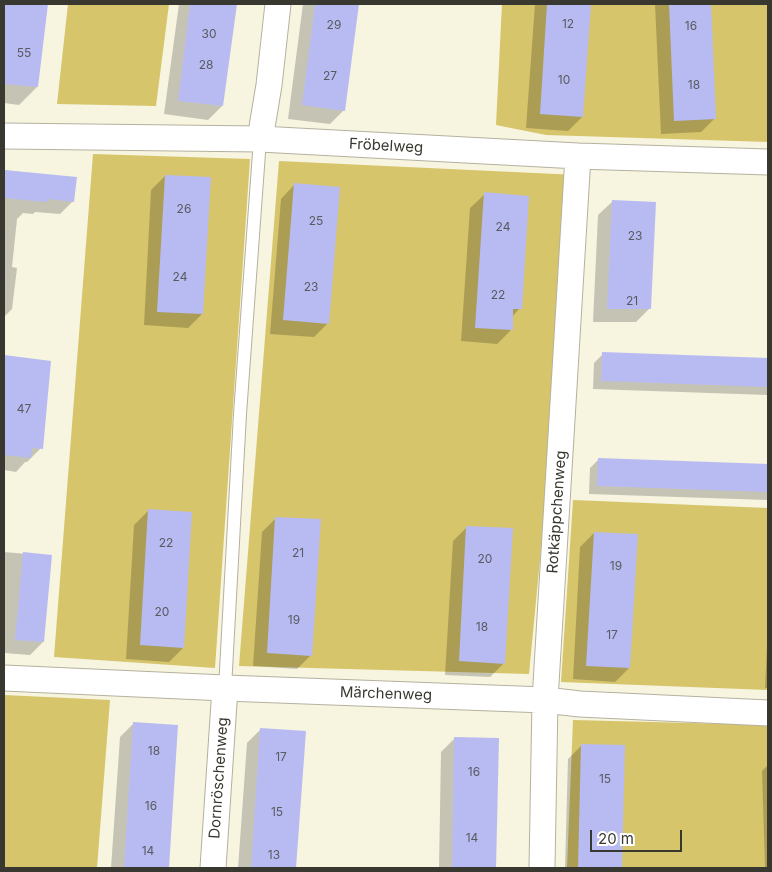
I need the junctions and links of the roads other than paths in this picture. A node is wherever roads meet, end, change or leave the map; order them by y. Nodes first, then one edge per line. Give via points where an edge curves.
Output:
1 (278, 4) edge
2 (4, 136) edge
3 (260, 139) junction
4 (578, 156) junction
5 (768, 162) edge
6 (4, 678) edge
7 (225, 688) junction
8 (545, 700) junction
9 (768, 713) edge
10 (213, 868) edge
11 (542, 868) edge

1 - 3 street
2 - 3 street, Fröbelweg
3 - 4 street, Fröbelweg
3 - 7 lane
4 - 5 street, Fröbelweg
4 - 8 street, Rotkäppchenweg
6 - 7 street, Märchenweg
7 - 8 street, Märchenweg
7 - 10 street, Dornröschenweg
8 - 9 street, Märchenweg
8 - 11 street, Rotkäppchenweg

